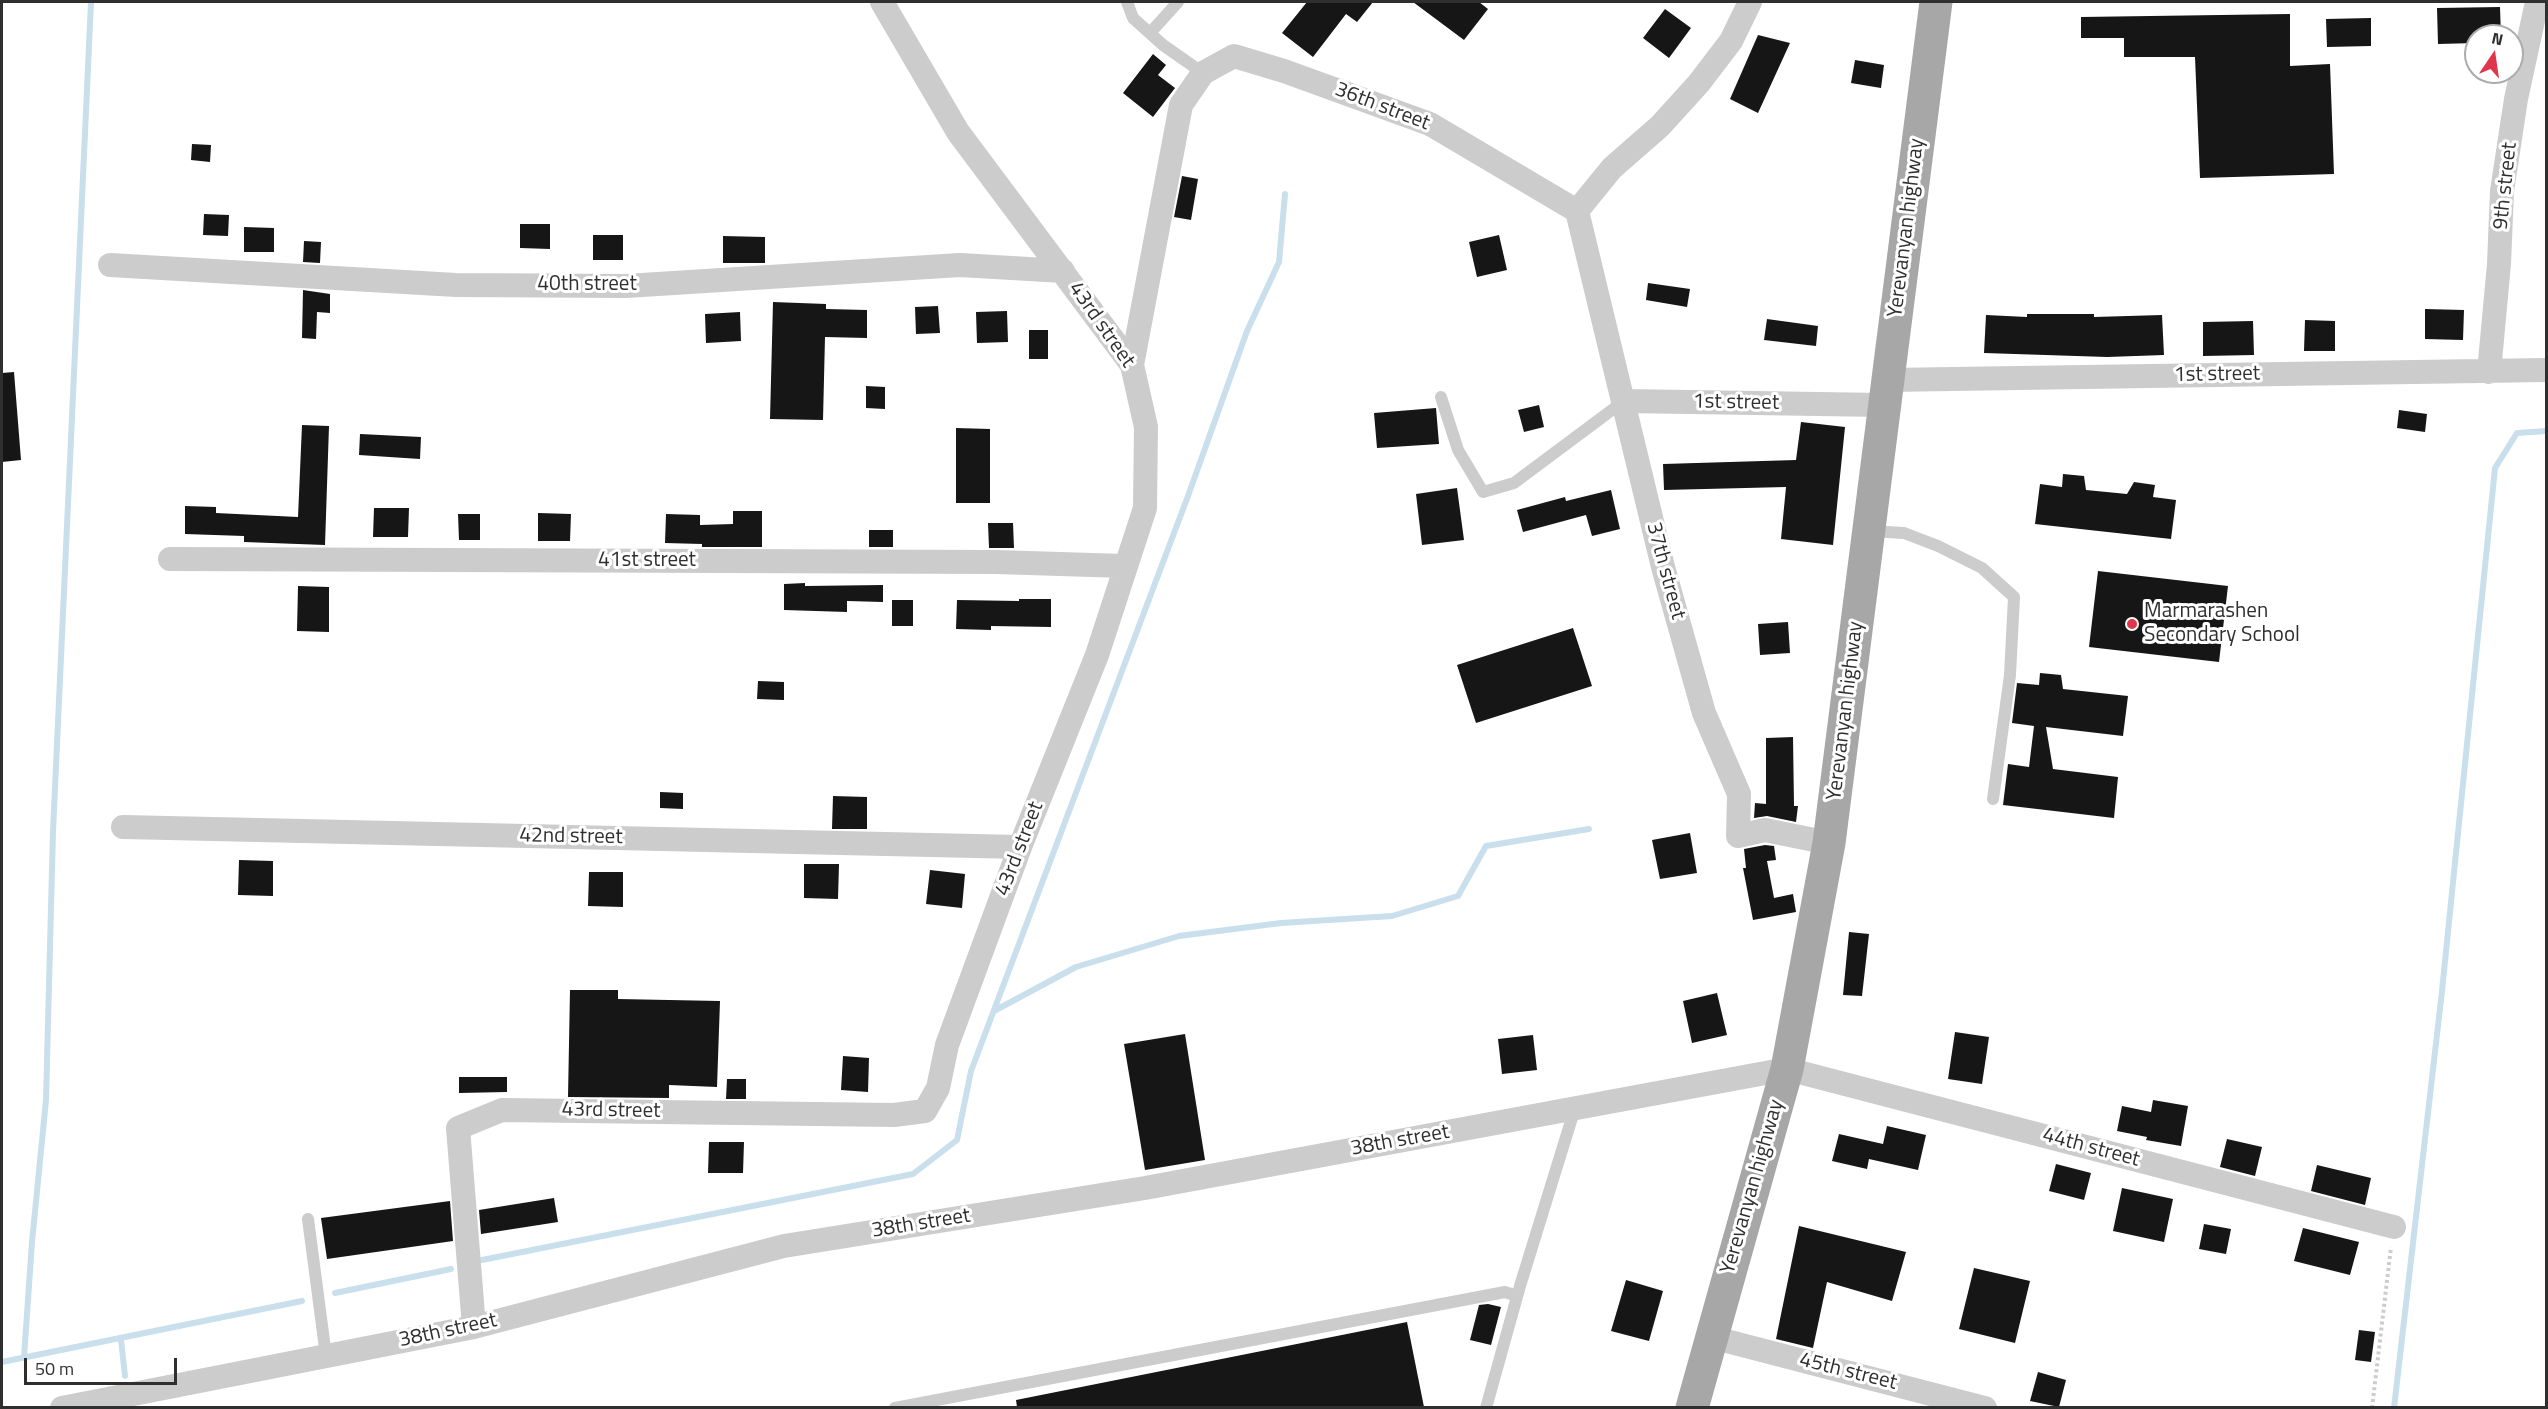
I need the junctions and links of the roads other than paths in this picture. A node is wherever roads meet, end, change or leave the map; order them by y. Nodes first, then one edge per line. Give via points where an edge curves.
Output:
1 (882, 2) edge
2 (1127, 2) edge
3 (1178, 2) edge
4 (1750, 2) edge
5 (1935, 2) edge
6 (2537, 2) edge
7 (1150, 33) junction
8 (1203, 73) junction
9 (1577, 211) junction
10 (110, 265) dead end
11 (1063, 272) junction
12 (1132, 365) junction
13 (2547, 370) edge
14 (2489, 372) junction
15 (1885, 392) junction
16 (1441, 397) dead end
17 (1624, 401) junction
18 (1869, 531) junction
19 (170, 559) dead end
20 (1124, 566) junction
21 (1993, 799) dead end
22 (123, 827) dead end
23 (1829, 843) junction
24 (1020, 847) junction
25 (1787, 1069) junction
26 (1575, 1108) junction
27 (308, 1219) dead end
28 (2394, 1227) road end
29 (1517, 1296) junction
30 (474, 1327) junction
31 (1711, 1337) junction
32 (326, 1356) junction
33 (62, 1407) edge
34 (895, 1407) edge
35 (1486, 1407) edge
36 (1692, 1407) edge
37 (1985, 1407) edge

1 - 11 street, 43rd street via 958,132
2 - 7 lane via 1133,18
3 - 7 lane
4 - 9 street via 1731,41 1699,83 1660,126 1612,168
5 - 15 main road, Yerevanyan highway
6 - 14 street, 9th street via 2502,191
7 - 8 lane
8 - 9 street, 36th street via 1234,56 1418,120
8 - 12 street, 36th street via 1181,105
9 - 17 street, 37th street
10 - 11 street, 40th street via 467,285 627,286 960,265
11 - 12 street, 43rd street
12 - 20 street, 43rd street via 1146,427 1145,508
13 - 14 street, 1st street
14 - 15 street, 1st street
15 - 17 street, 1st street
15 - 18 main road, Yerevanyan highway
16 - 17 lane via 1458,450 1483,492 1514,483
17 - 23 street, 37th street via 1663,567 1704,713 1740,794 1738,836 1765,830
18 - 21 lane via 1904,533 1938,546 1982,568 2014,597 2010,675
18 - 23 main road, Yerevanyan highway
19 - 20 street, 41st street
20 - 24 street, 43rd street via 1097,655
22 - 24 street, 42nd street
23 - 25 main road, Yerevanyan highway
24 - 30 street, 43rd street via 947,1045 938,1088 925,1111 894,1115 502,1110 458,1128
25 - 26 street, 38th street
25 - 28 street, 44th street
25 - 31 main road, Yerevanyan highway
26 - 29 lane
26 - 30 street, 38th street via 1145,1188 783,1246
27 - 32 lane
29 - 34 lane via 1505,1292
29 - 35 lane
30 - 32 street, 38th street
31 - 36 main road, Yerevanyan highway
31 - 37 street, 45th street
32 - 33 street, 38th street

